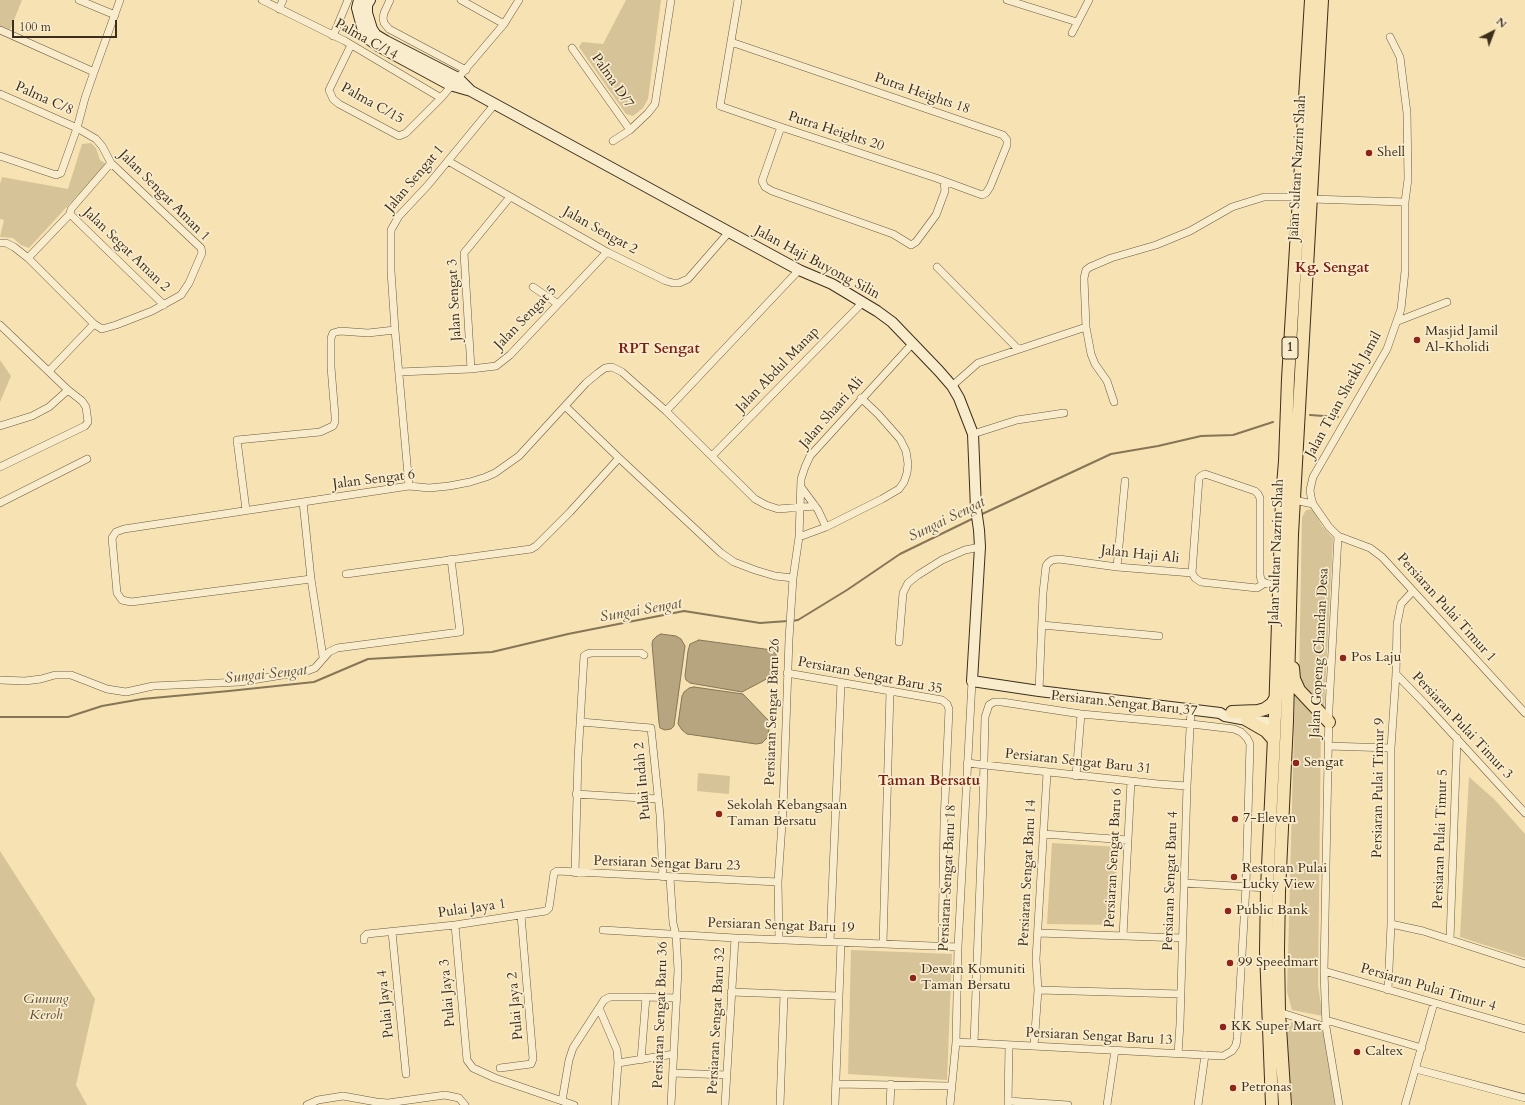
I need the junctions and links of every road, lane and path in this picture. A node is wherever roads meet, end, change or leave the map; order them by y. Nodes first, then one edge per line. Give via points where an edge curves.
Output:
1 (79, 0) edge
2 (120, 0) edge
3 (262, 0) edge
4 (283, 0) edge
5 (348, 0) edge
6 (359, 0) edge
7 (370, 0) edge
8 (390, 0) edge
9 (460, 0) edge
10 (519, 0) edge
11 (671, 0) edge
12 (738, 0) edge
13 (1007, 0) edge
14 (1089, 0) edge
15 (1311, 0) edge
16 (1322, 0) edge
17 (279, 9) junction
18 (115, 15) junction
19 (1077, 22) junction
20 (504, 24) junction
21 (0, 30) edge
22 (1072, 33) dead end
23 (333, 36) junction
24 (1390, 37) dead end
25 (731, 42) junction
26 (351, 45) junction
27 (572, 48) dead end
28 (466, 70) junction
29 (94, 72) junction
30 (455, 82) junction
31 (0, 94) edge
32 (441, 98) junction
33 (494, 104) junction
34 (781, 127) junction
35 (77, 128) junction
36 (630, 130) junction
37 (613, 141) dead end
38 (0, 156) edge
39 (448, 161) junction
40 (111, 163) junction
41 (944, 182) junction
42 (510, 197) junction
43 (1306, 198) junction
44 (1405, 202) junction
45 (70, 214) junction
46 (729, 232) junction
47 (0, 243) edge
48 (607, 252) junction
49 (28, 258) junction
50 (937, 267) dead end
51 (799, 270) junction
52 (534, 287) dead end
53 (863, 302) junction
54 (1447, 302) dead end
55 (164, 304) junction
56 (558, 304) junction
57 (1398, 321) junction
58 (94, 324) junction
59 (0, 325) edge
60 (1086, 327) junction
61 (395, 330) junction
62 (912, 344) junction
63 (1018, 349) junction
64 (472, 369) junction
65 (49, 371) junction
66 (399, 372) junction
67 (952, 386) junction
68 (68, 390) junction
69 (861, 398) junction
70 (1114, 402) dead end
71 (565, 406) junction
72 (666, 411) junction
73 (1064, 413) dead end
74 (0, 426) edge
75 (973, 434) junction
76 (712, 456) junction
77 (619, 458) junction
78 (87, 459) dead end
79 (1285, 461) junction
80 (0, 467) edge
81 (1125, 481) dead end
82 (409, 486) junction
83 (801, 487) junction
84 (1294, 500) junction
85 (303, 502) junction
86 (0, 503) edge
87 (1313, 504) junction
88 (815, 506) junction
89 (799, 507) junction
90 (246, 510) junction
91 (826, 527) junction
92 (1338, 536) junction
93 (799, 537) junction
94 (1280, 538) junction
95 (980, 547) junction
96 (451, 559) junction
97 (1117, 567) junction
98 (1192, 572) junction
99 (346, 574) dead end
100 (793, 578) junction
101 (311, 579) junction
102 (1265, 583) junction
103 (1278, 586) junction
104 (1413, 591) junction
105 (1042, 625) junction
106 (1159, 636) dead end
107 (899, 642) dead end
108 (1289, 645) junction
109 (644, 655) dead end
110 (323, 657) junction
111 (787, 673) junction
112 (1396, 674) junction
113 (0, 680) edge
114 (972, 681) junction
115 (841, 683) junction
116 (890, 691) junction
117 (1039, 692) junction
118 (1276, 697) junction
119 (1191, 710) junction
120 (1226, 712) junction
121 (1525, 713) edge
122 (1081, 714) junction
123 (1247, 720) junction
124 (1277, 720) junction
125 (581, 722) junction
126 (1329, 722) junction
127 (1191, 724) junction
128 (1457, 738) junction
129 (1274, 740) junction
130 (1328, 746) junction
131 (1391, 748) junction
132 (967, 763) junction
133 (984, 765) junction
134 (1047, 773) junction
135 (1076, 776) junction
136 (1131, 781) junction
137 (1187, 786) junction
138 (576, 794) junction
139 (658, 800) junction
140 (1525, 813) edge
141 (1282, 817) junction
142 (1043, 834) junction
143 (1128, 840) junction
144 (555, 872) joint
145 (575, 873) junction
146 (667, 878) junction
147 (778, 882) junction
148 (1184, 883) junction
149 (1246, 886) junction
150 (1267, 888) junction
151 (521, 915) junction
152 (1391, 924) junction
153 (455, 925) junction
154 (603, 930) dead end
155 (392, 932) junction
156 (1038, 933) junction
157 (676, 935) junction
158 (1123, 936) junction
159 (735, 938) junction
160 (1182, 938) junction
161 (364, 940) dead end
162 (779, 940) junction
163 (1450, 940) junction
164 (830, 942) junction
165 (841, 942) junction
166 (882, 944) junction
167 (942, 946) junction
168 (958, 947) junction
169 (1525, 964) edge
170 (1324, 971) junction
171 (1038, 990) junction
172 (1388, 990) junction
173 (731, 992) junction
174 (1181, 994) junction
175 (784, 995) junction
176 (839, 996) junction
177 (646, 997) junction
178 (676, 998) junction
179 (1434, 1003) junction
180 (600, 1008) junction
181 (1279, 1012) junction
182 (1326, 1024) junction
183 (1525, 1029) edge
184 (956, 1042) junction
185 (974, 1043) junction
186 (1009, 1045) junction
187 (1034, 1046) junction
188 (1422, 1048) junction
189 (1115, 1050) junction
190 (674, 1054) junction
191 (1178, 1054) junction
192 (1205, 1055) junction
193 (641, 1060) junction
194 (618, 1063) junction
195 (500, 1068) dead end
196 (1416, 1069) junction
197 (673, 1073) junction
198 (406, 1074) dead end
199 (727, 1075) junction
200 (836, 1084) junction
201 (891, 1084) junction
202 (951, 1086) junction
203 (1525, 1098) edge
204 (562, 1101) junction
205 (1008, 1103) edge
206 (1046, 1104) edge
207 (1273, 1104) edge
208 (307, 1105) edge
209 (465, 1105) edge
210 (574, 1105) edge
211 (615, 1105) edge
212 (671, 1105) edge
213 (725, 1105) edge
214 (780, 1105) edge
215 (835, 1105) edge
216 (890, 1105) edge
217 (950, 1105) edge
218 (1068, 1105) edge
219 (1107, 1105) edge
220 (1198, 1105) edge
221 (1285, 1105) edge
222 (1339, 1105) edge
223 (1406, 1105) edge

1 - 18 street
2 - 18 street
3 - 17 street, Palma C/14
4 - 17 street
5 - 23 street
6 - 30 street via 358,16 367,38 378,46
7 - 30 street via 367,13 376,35
8 - 28 street via 383,18 389,29
9 - 20 street
10 - 20 street
11 - 36 street via 655,104
12 - 25 street
13 - 19 street
14 - 19 street
15 - 43 highway, Jalan Sultan Nazrin Shah / 1
16 - 43 highway, Jalan Sultan Nazrin Shah / 1
17 - 23 street, Palma C/14
18 - 29 street
19 - 22 street
20 - 28 street
21 - 29 street
23 - 26 street, Palma C/14
24 - 44 street, Jalan Tuan Sheikh Jamil via 1400,57 1407,113 1408,179
25 - 34 street, Putra Heights 20 via 720,106
25 - 41 street, Putra Heights 18 via 1003,135 1007,140 986,193 982,195
26 - 32 street, Palma C/14
26 - 32 street, Palma C/15 via 329,90 339,104 399,136 406,133
27 - 36 street, Palma D/7
28 - 30 street
29 - 35 street
30 - 32 street
30 - 33 street, Jalan Haji Buyong Silin
31 - 35 street, Palma C/8
33 - 39 street, Jalan Sengat 1
33 - 46 street, Jalan Haji Buyong Silin
34 - 41 street, Putra Heights 20
34 - 41 street via 762,181 765,187 893,234 911,245 916,242 936,214 945,191
35 - 38 street via 59,175
35 - 40 street, Jalan Sengat Aman 1 via 96,139
36 - 37 street
39 - 42 street, Jalan Sengat 2
39 - 61 street, Jalan Sengat 1 via 399,216 391,230
40 - 45 street
40 - 55 street, Jalan Sengat Aman 1 via 201,248 202,253 195,272 183,293
42 - 48 street, Jalan Sengat 2
42 - 64 street, Jalan Sengat 3 via 464,253
43 - 44 street
43 - 60 street via 1264,197 1232,207 1190,231 1090,267 1086,270 1084,278
43 - 79 highway, Jalan Sultan Nazrin Shah / 1 via 1288,379
43 - 84 highway, Jalan Sultan Nazrin Shah / 1
44 - 57 street, Jalan Tuan Sheikh Jamil via 1405,270
45 - 49 street
45 - 55 street, Jalan Segat Aman 2
46 - 48 street, Jalan Sengat 2 via 688,279 679,283 666,281
46 - 51 street, Jalan Haji Buyong Silin
47 - 49 street via 14,247
48 - 56 street, Jalan Sengat 5
49 - 58 street
50 - 63 street
51 - 53 street, Jalan Haji Buyong Silin via 832,284
51 - 72 street
52 - 56 street
53 - 62 street, Jalan Haji Buyong Silin via 892,322
53 - 76 street, Jalan Abdul Manap
54 - 57 street
55 - 58 street via 102,330
56 - 64 street, Jalan Sengat 5 via 504,361 496,366
57 - 87 street, Jalan Tuan Sheikh Jamil via 1387,349 1313,477 1310,490
58 - 65 street
59 - 65 street
60 - 63 street
60 - 70 street via 1091,354 1107,381
61 - 66 street, Jalan Sengat 1
61 - 90 street via 333,333 331,367 335,422 332,426 320,432 237,440
62 - 67 street, Jalan Haji Buyong Silin
62 - 69 street, Jalan Shaari Ali
63 - 67 street via 978,363
64 - 66 street, Jalan Sengat 5
65 - 68 street
66 - 82 street, Jalan Sengat 1
67 - 75 street, Jalan Haji Buyong Silin
68 - 74 street via 32,416
68 - 80 street via 82,401 86,408 88,422 85,426
69 - 83 street, Jalan Shaari Ali via 810,456 803,472
69 - 91 street via 900,439 906,451 907,473 899,488 891,494
71 - 72 street, Jalan Sengat 6 via 598,372 612,367
71 - 77 street
71 - 82 street, Jalan Sengat 6 via 519,456 495,473 449,486
72 - 76 street
73 - 75 street via 1017,420
75 - 95 street, Jalan Haji Buyong Silin
76 - 89 street via 750,495 761,502 778,509
77 - 96 street via 536,546 531,549
77 - 100 street via 721,553 734,562 766,574
78 - 86 street
79 - 84 highway via 1288,468 1287,483
79 - 94 highway, Jalan Sultan Nazrin Shah / 1
81 - 97 street
82 - 85 street, Jalan Sengat 6
83 - 88 street
83 - 89 street, Jalan Shaari Ali
84 - 87 street
84 - 94 highway via 1285,508
84 - 108 highway, Jalan Sultan Nazrin Shah / 1
85 - 90 street, Jalan Sengat 6
85 - 101 street
87 - 92 street
88 - 89 street
88 - 91 street
89 - 93 street, Jalan Shaari Ali
90 - 101 street, Jalan Sengat 6 via 116,532 112,538 117,593 122,600 131,602
91 - 93 street
92 - 104 street, Persiaran Pulai Timur 1 via 1374,550
92 - 126 street, Jalan Gopeng Chandan Desa
93 - 100 street, Jalan Shaari Ali
94 - 103 highway, Jalan Sultan Nazrin Shah / 1
95 - 107 street via 965,550 942,560 908,583 903,593
95 - 114 street, Jalan Haji Buyong Silin
96 - 99 street
96 - 110 street via 460,632 337,648
97 - 98 street, Jalan Haji Ali
97 - 105 street, Jalan Haji Ali via 1059,559 1048,563 1043,592
98 - 102 street via 1201,582 1257,588
98 - 102 street, Jalan Haji Ali via 1199,478 1205,474 1258,494 1260,575
100 - 111 street, Persiaran Sengat Baru 26
101 - 110 street
102 - 103 street
103 - 118 highway, Jalan Sultan Nazrin Shah / 1
104 - 112 street, Persiaran Pulai Timur 9 via 1401,604 1399,612
104 - 121 street, Persiaran Pulai Timur 1
105 - 106 street
105 - 117 street, Jalan Haji Ali
108 - 124 highway via 1283,666 1282,708
108 - 126 highway via 1296,685
108 - 141 highway, Jalan Sultan Nazrin Shah / 1
109 - 125 street via 591,653 584,656
110 - 113 street via 315,668 307,671 240,682 153,686 126,692 107,689 71,675 25,681
111 - 115 street, Persiaran Sengat Baru 35
111 - 147 street, Persiaran Sengat Baru 26
112 - 128 street, Persiaran Pulai Timur 3
112 - 131 street, Persiaran Pulai Timur 9
114 - 117 street
114 - 132 street, Persiaran Sengat Baru 18
115 - 116 street, Persiaran Sengat Baru 35
115 - 164 street
116 - 166 street
116 - 167 street, Persiaran Sengat Baru 35 via 942,700 950,709 944,822
117 - 119 street
118 - 120 highway via 1266,709
118 - 124 highway, Jalan Sultan Nazrin Shah / 1
119 - 120 street
119 - 127 street, Persiaran Sengat Baru 4
120 - 123 street via 1225,716
120 - 124 street
122 - 127 street, Persiaran Sengat Baru 37
122 - 133 street, Persiaran Sengat Baru 37 via 994,702 989,705 985,717
122 - 135 street
123 - 124 street
123 - 129 highway via 1263,729
124 - 129 highway, Jalan Sultan Nazrin Shah / 1
124 - 141 highway via 1281,732 1279,792
125 - 138 street
125 - 139 street, Pulai Indah 2 via 651,728
126 - 130 street, Jalan Gopeng Chandan Desa
127 - 137 street, Persiaran Sengat Baru 4
127 - 149 street, Persiaran Sengat Baru 37 via 1234,728 1248,738 1250,744
128 - 140 street, Persiaran Pulai Timur 3
128 - 163 street, Persiaran Pulai Timur 5
129 - 150 highway, Jalan Sultan Nazrin Shah / 1
130 - 131 street
130 - 170 street, Jalan Gopeng Chandan Desa
131 - 152 street, Persiaran Pulai Timur 9
132 - 133 street, Persiaran Sengat Baru 31
132 - 168 street, Persiaran Sengat Baru 18
133 - 134 street, Persiaran Sengat Baru 31
133 - 185 street
134 - 135 street, Persiaran Sengat Baru 31
134 - 142 street, Persiaran Sengat Baru 14
135 - 136 street, Persiaran Sengat Baru 31
136 - 137 street, Persiaran Sengat Baru 31
136 - 143 street, Persiaran Sengat Baru 6
137 - 148 street, Persiaran Sengat Baru 4
138 - 139 street
138 - 145 street
139 - 146 street, Pulai Indah 2
141 - 181 highway, Jalan Sultan Nazrin Shah / 1
142 - 143 street
142 - 156 street, Persiaran Sengat Baru 14
143 - 158 street, Persiaran Sengat Baru 6
144 - 145 street, Persiaran Sengat Baru 23
144 - 151 street, Pulai Jaya 1 via 548,910
145 - 146 street, Persiaran Sengat Baru 23
146 - 147 street, Persiaran Sengat Baru 23
146 - 157 street, Persiaran Sengat Baru 36 via 672,923
147 - 162 street, Persiaran Sengat Baru 26
148 - 149 street
148 - 160 street, Persiaran Sengat Baru 4
149 - 150 street
149 - 192 street, Persiaran Sengat Baru 13 via 1236,1045 1223,1056
150 - 207 highway, Jalan Sultan Nazrin Shah / 1 via 1266,951
151 - 153 street, Pulai Jaya 1
151 - 195 street, Pulai Jaya 2 via 533,1059 531,1064
152 - 163 street
152 - 172 street, Persiaran Pulai Timur 9
153 - 155 street, Pulai Jaya 1
153 - 204 street, Pulai Jaya 3 via 467,1060 473,1068 495,1078
154 - 157 street, Persiaran Sengat Baru 19
155 - 161 street, Pulai Jaya 1 via 367,934
155 - 198 street, Pulai Jaya 4
156 - 158 street
156 - 171 street, Persiaran Sengat Baru 14
157 - 159 street, Persiaran Sengat Baru 19
157 - 178 street, Persiaran Sengat Baru 36
158 - 160 street
159 - 162 street, Persiaran Sengat Baru 19
159 - 173 street, Persiaran Sengat Baru 32
160 - 174 street, Persiaran Sengat Baru 4
162 - 164 street, Persiaran Sengat Baru 19
163 - 169 street
164 - 165 street, Persiaran Sengat Baru 19
165 - 166 street, Persiaran Sengat Baru 19
165 - 176 street
166 - 167 street, Persiaran Sengat Baru 19
167 - 168 street, Persiaran Sengat Baru 19
168 - 184 street, Persiaran Sengat Baru 18
170 - 172 street, Persiaran Pulai Timur 4
170 - 182 street, Jalan Gopeng Chandan Desa
171 - 174 street
171 - 187 street, Persiaran Sengat Baru 14
172 - 179 street, Persiaran Pulai Timur 4
173 - 175 street
173 - 199 street, Persiaran Sengat Baru 32
174 - 191 street, Persiaran Sengat Baru 4
175 - 176 street
175 - 214 street
176 - 200 street
177 - 178 street
177 - 180 street via 610,997 604,1000
177 - 193 street
178 - 190 street, Persiaran Sengat Baru 36
179 - 183 street, Persiaran Pulai Timur 4
179 - 188 street
180 - 194 street via 618,1050
180 - 204 street via 573,1048
181 - 182 street
181 - 221 highway, Jalan Sultan Nazrin Shah / 1
182 - 188 street
182 - 222 street, Jalan Gopeng Chandan Desa
184 - 185 street, Persiaran Sengat Baru 13
184 - 202 street, Persiaran Sengat Baru 18
185 - 186 street, Persiaran Sengat Baru 13
186 - 187 street, Persiaran Sengat Baru 13
186 - 205 street
187 - 189 street, Persiaran Sengat Baru 13
188 - 196 street
189 - 191 street, Persiaran Sengat Baru 13
189 - 219 street
190 - 193 street
190 - 197 street, Persiaran Sengat Baru 36
191 - 192 street, Persiaran Sengat Baru 13
192 - 220 street
193 - 194 street
194 - 211 street
196 - 203 street
196 - 223 street
197 - 199 street
197 - 212 street, Persiaran Sengat Baru 36
199 - 213 street, Persiaran Sengat Baru 32
200 - 201 street
200 - 215 street
201 - 202 street
201 - 216 street
202 - 217 street, Persiaran Sengat Baru 18
204 - 210 street
205 - 206 street
206 - 218 street
208 - 209 street via 329,1097 342,1096 388,1103 445,1094 459,1098

